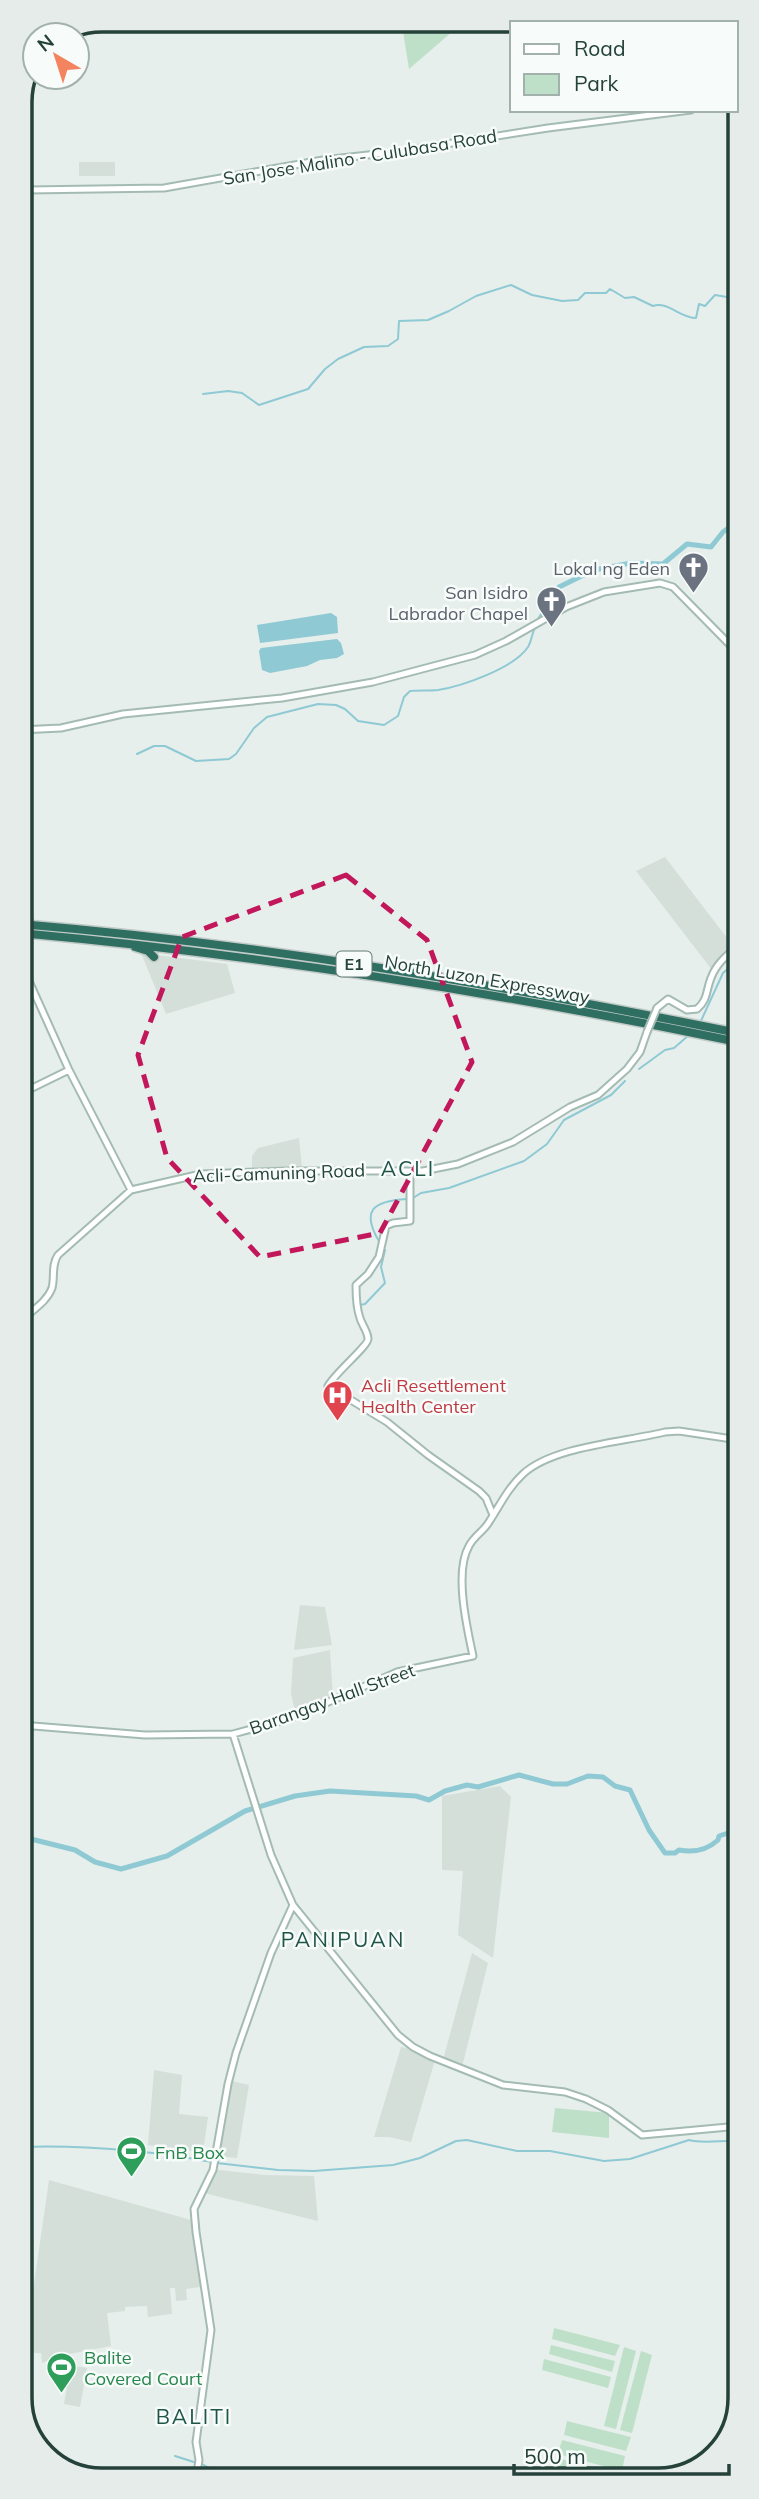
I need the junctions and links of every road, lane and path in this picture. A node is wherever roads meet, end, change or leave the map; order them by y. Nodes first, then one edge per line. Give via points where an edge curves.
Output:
1 (675, 112) edge
2 (32, 190) edge
3 (728, 643) edge
4 (32, 729) edge
5 (32, 925) edge
6 (32, 934) edge
7 (70, 937) junction
8 (728, 956) edge
9 (154, 957) dead end
10 (217, 961) dead end
11 (301, 965) junction
12 (32, 988) edge
13 (683, 1026) junction
14 (728, 1031) edge
15 (728, 1040) edge
16 (69, 1070) junction
17 (32, 1088) edge
18 (410, 1171) junction
19 (131, 1190) junction
20 (32, 1311) edge
21 (728, 1438) edge
22 (493, 1515) junction
23 (32, 1726) edge
24 (233, 1734) junction
25 (293, 1905) junction
26 (728, 2127) edge
27 (198, 2467) edge

1 - 2 street, San Jose Malino - Culubasa Road via 323,160 163,188
3 - 4 street via 673,587 621,588 566,607 475,655 373,682
5 - 13 highway, North Luzon Expressway / E1 via 355,964 556,997
6 - 7 highway, North Luzon Expressway / E1
7 - 9 highway via 136,947
7 - 11 highway, North Luzon Expressway / E1
8 - 18 street, Acli-Camuning Road, bridge via 717,966 706,999 697,1009 684,1009 668,999 657,1008 640,1052 598,1095 481,1156 444,1168
10 - 11 highway
11 - 13 highway, North Luzon Expressway / E1
12 - 16 street
13 - 14 highway, North Luzon Expressway / E1
13 - 15 highway, North Luzon Expressway / E1 via 693,1033
16 - 17 street
16 - 19 street
18 - 19 street, Acli-Camuning Road via 201,1174
18 - 22 street via 410,1221 386,1226 379,1257 356,1285 367,1344 328,1386 387,1422 479,1491
19 - 20 street via 58,1255 47,1297
21 - 22 street via 679,1430 557,1455 523,1474
22 - 24 street, Barangay Hall Street via 464,1557 466,1618 473,1656 397,1672 292,1718
23 - 24 street, Barangay Hall Street via 145,1735
24 - 25 street via 273,1863
25 - 26 street via 398,2035 430,2056 503,2085 586,2099 642,2135
25 - 27 street via 230,2073 213,2170 194,2209 211,2330

